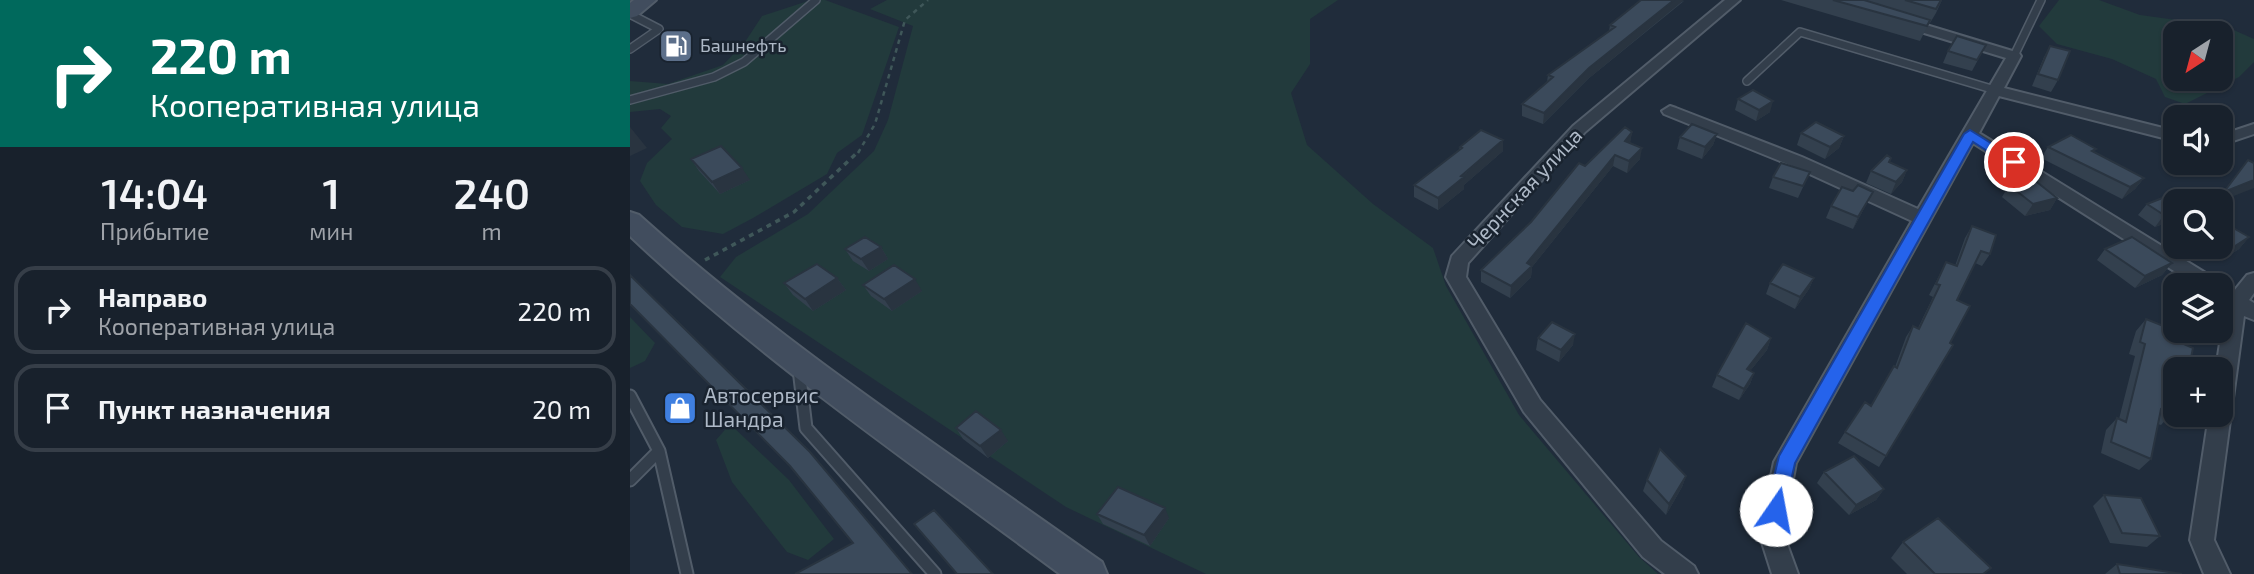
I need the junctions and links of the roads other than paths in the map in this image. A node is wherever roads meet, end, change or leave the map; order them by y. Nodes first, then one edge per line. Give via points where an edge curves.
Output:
1 (646, 0) edge
2 (816, 0) edge
3 (1733, 0) edge
4 (2041, 0) edge
5 (630, 13) edge
6 (1894, 20) edge
7 (630, 49) edge
8 (2014, 56) junction
9 (1746, 81) dead end
10 (1995, 90) junction
11 (630, 100) edge
12 (1670, 111) dead end
13 (2254, 129) edge
14 (2163, 132) edge
15 (1970, 134) junction
16 (2233, 136) edge
17 (1922, 218) junction
18 (633, 229) edge
19 (2191, 273) edge
20 (2254, 280) edge
21 (2233, 294) edge
22 (2233, 300) edge
23 (2254, 313) edge
24 (798, 362) junction
25 (630, 396) edge
26 (2218, 427) edge
27 (659, 452) junction
28 (630, 480) edge
29 (687, 574) edge
30 (934, 574) edge
31 (1089, 574) edge
32 (1685, 574) edge
33 (1785, 574) edge
34 (2217, 574) edge

1 - 5 street
2 - 11 lane via 744,62 713,77
3 - 32 street, Чернская улица via 1579,129 1459,261 1456,276 1532,406 1652,549
4 - 8 lane
5 - 7 lane via 659,29
6 - 8 street
8 - 10 street
9 - 10 lane via 1800,32
10 - 14 street
10 - 15 street
12 - 17 street
13 - 16 street
15 - 17 street
15 - 19 street
17 - 33 street via 1786,462 1771,533
18 - 24 street
20 - 21 street
22 - 23 street
24 - 30 lane via 806,428
24 - 31 street
25 - 27 lane
26 - 34 street via 2202,540
27 - 28 lane
27 - 29 lane

